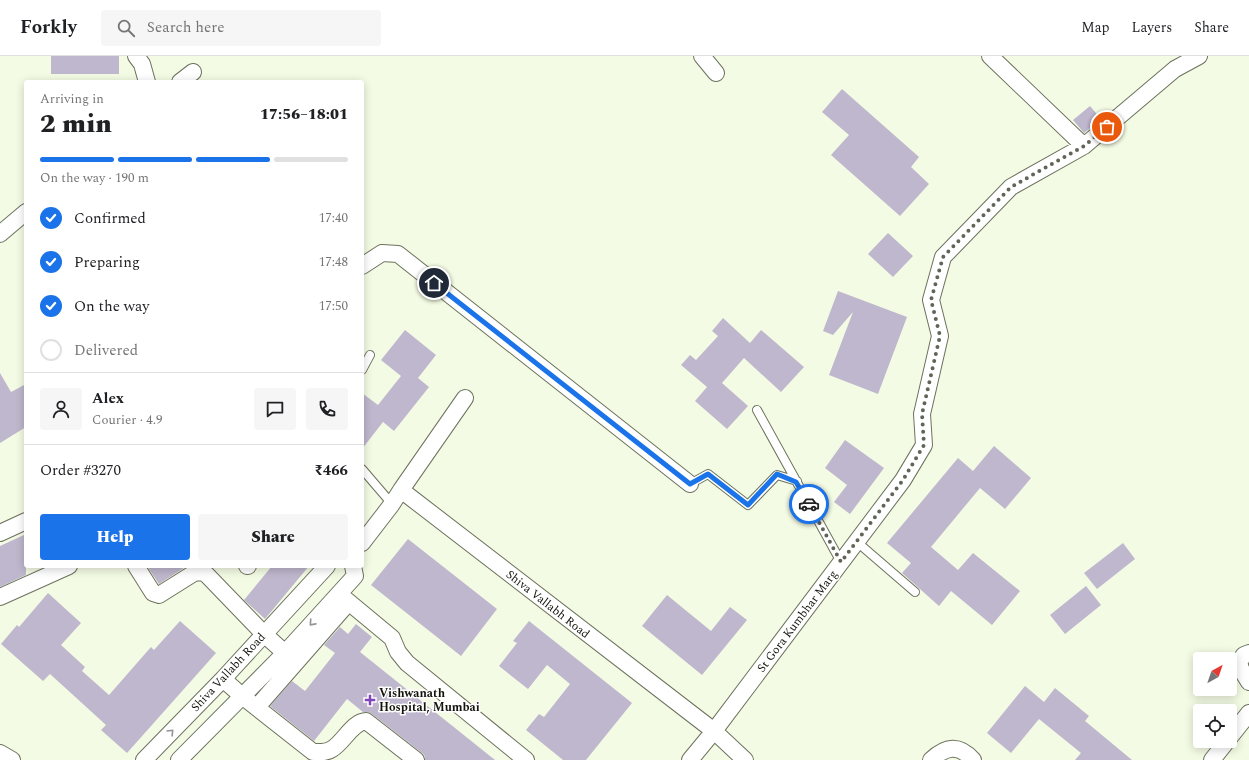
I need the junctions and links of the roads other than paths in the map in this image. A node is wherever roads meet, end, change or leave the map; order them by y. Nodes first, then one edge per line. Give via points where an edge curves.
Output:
1 (136, 56) edge
2 (702, 56) edge
3 (990, 56) edge
4 (1199, 56) edge
5 (716, 73) dead end
6 (146, 80) edge
7 (1084, 146) junction
8 (24, 214) edge
9 (0, 234) edge
10 (364, 265) edge
11 (370, 355) dead end
12 (364, 366) edge
13 (465, 398) dead end
14 (757, 410) dead end
15 (364, 471) edge
16 (796, 482) junction
17 (690, 484) joint
18 (401, 490) junction
19 (392, 504) junction
20 (24, 522) edge
21 (0, 533) edge
22 (364, 540) edge
23 (857, 542) junction
24 (841, 562) junction
25 (65, 568) edge
26 (137, 568) edge
27 (325, 568) edge
28 (353, 568) edge
29 (915, 592) dead end
30 (0, 597) edge
31 (343, 598) junction
32 (264, 634) junction
33 (1249, 652) edge
34 (285, 653) junction
35 (223, 679) junction
36 (1249, 682) edge
37 (242, 696) junction
38 (201, 702) junction
39 (257, 707) junction
40 (1249, 713) edge
41 (220, 719) junction
42 (1237, 728) edge
43 (714, 731) junction
44 (1221, 748) edge
45 (0, 753) edge
46 (12, 760) edge
47 (144, 760) edge
48 (179, 760) edge
49 (416, 760) edge
50 (526, 760) edge
51 (690, 760) edge
52 (745, 760) edge
53 (931, 760) edge
54 (973, 760) edge
55 (1212, 760) edge

1 - 6 street via 142,64
2 - 5 street
3 - 7 street
4 - 7 street, St Gora Kumbhar Marg via 1175,69
7 - 23 street, St Gora Kumbhar Marg via 1011,187 943,257 931,300 940,336 922,414 924,445 903,480
8 - 9 street
10 - 17 street via 382,253 398,254
11 - 12 lane
13 - 18 street
14 - 16 lane
15 - 19 lane
16 - 17 lane via 777,474 748,505 708,474
16 - 24 lane
18 - 19 street
18 - 43 street, Shiva Vallabh Road
19 - 22 street
20 - 21 street
23 - 24 street, St Gora Kumbhar Marg
23 - 29 lane
24 - 43 street, St Gora Kumbhar Marg
25 - 30 street
26 - 32 street via 153,594 158,595 194,573 206,574
27 - 32 street, Shiva Vallabh Road
28 - 31 street via 355,576
31 -> 34 street
31 - 39 street
31 - 50 street via 392,638 398,652 407,663
32 - 34 street
32 - 35 street, Shiva Vallabh Road
33 - 36 street via 1239,662
34 - 37 street
35 - 37 street
35 - 38 street, Shiva Vallabh Road
37 - 39 street
37 - 41 street
38 - 41 street
47 -> 38 street, Shiva Vallabh Road
39 - 49 street via 314,752 324,752 333,748 356,725 366,721
40 - 42 street
41 - 48 street
43 - 51 street, St Gora Kumbhar Marg
43 - 52 street, Shiva Vallabh Road
44 - 55 street
45 - 46 street
53 - 54 street via 945,749 954,748

